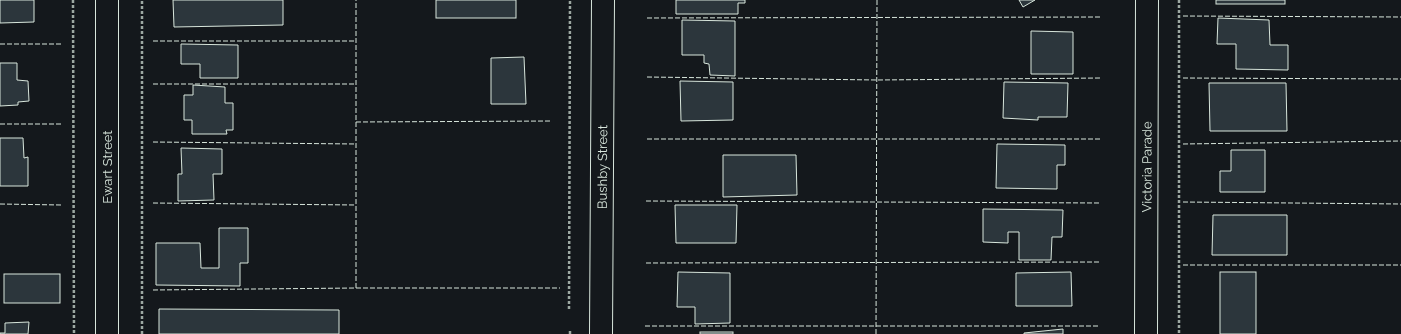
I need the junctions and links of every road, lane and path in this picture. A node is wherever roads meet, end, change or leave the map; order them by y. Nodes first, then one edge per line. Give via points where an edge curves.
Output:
1 (73, 0) edge
2 (107, 0) edge
3 (142, 0) edge
4 (570, 0) edge
5 (603, 0) edge
6 (1147, 0) edge
7 (1179, 0) edge
8 (569, 309) dead end
9 (74, 334) edge
10 (107, 334) edge
11 (142, 334) edge
12 (600, 334) edge
13 (1146, 334) edge
14 (1179, 334) edge

1 - 9 path
2 - 10 street, Ewart Street
3 - 11 path
4 - 8 path
5 - 12 street, Bushby Street
6 - 13 street, Victoria Parade
7 - 14 path

